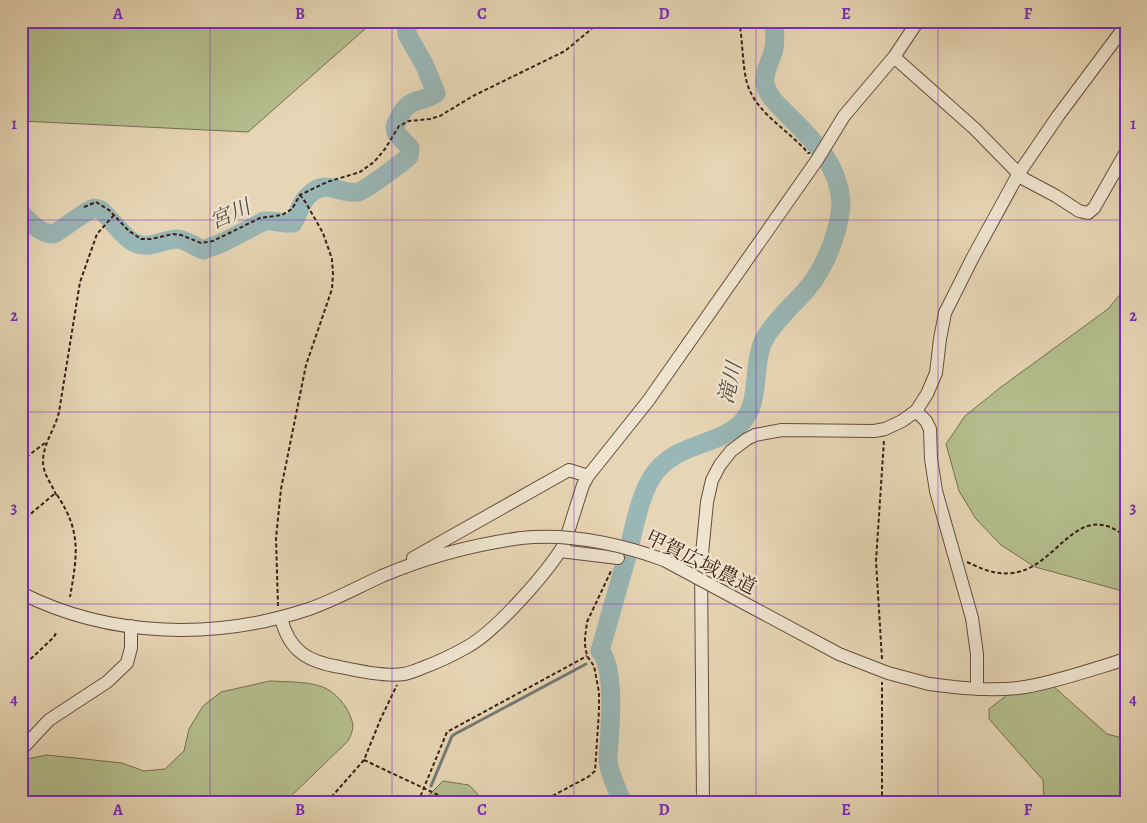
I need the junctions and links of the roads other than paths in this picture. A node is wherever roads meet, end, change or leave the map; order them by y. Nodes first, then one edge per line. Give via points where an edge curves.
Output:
1 (918, 21) edge
2 (1121, 21) edge
3 (1126, 25) edge
4 (894, 57) junction
5 (1126, 152) edge
6 (1019, 173) junction
7 (916, 411) junction
8 (588, 476) junction
9 (560, 551) junction
10 (618, 558) road end
11 (383, 576) junction
12 (21, 593) edge
13 (279, 618) junction
14 (131, 626) junction
15 (1126, 659) edge
16 (977, 689) junction
17 (21, 750) edge
18 (703, 802) edge

1 - 4 street
2 - 3 street
3 - 6 street
4 - 6 street
4 - 8 street via 844,116 648,401
5 - 6 street via 1088,213 1079,211
6 - 7 street via 950,302 942,325 936,373 928,394
7 - 16 street via 930,429 934,481 976,636
7 - 18 street via 902,421 874,431 782,430 755,435 731,451 720,465 706,502 701,564
8 - 9 street
8 - 11 street via 568,470
9 - 10 street
9 - 13 street via 497,623 469,646 405,674 323,664 300,653 286,635
11 - 13 street, 甲賀広域農道 via 338,597
11 - 16 street, 甲賀広域農道, bridge via 474,545 521,538 566,537 599,541 664,560 839,654 888,674 929,684
12 - 14 street, 甲賀広域農道 via 72,614
13 - 14 street, 甲賀広域農道 via 236,627 185,630
14 - 17 street via 132,648 126,663 107,682 42,726
15 - 16 street, 甲賀広域農道 via 1062,679 1023,687

